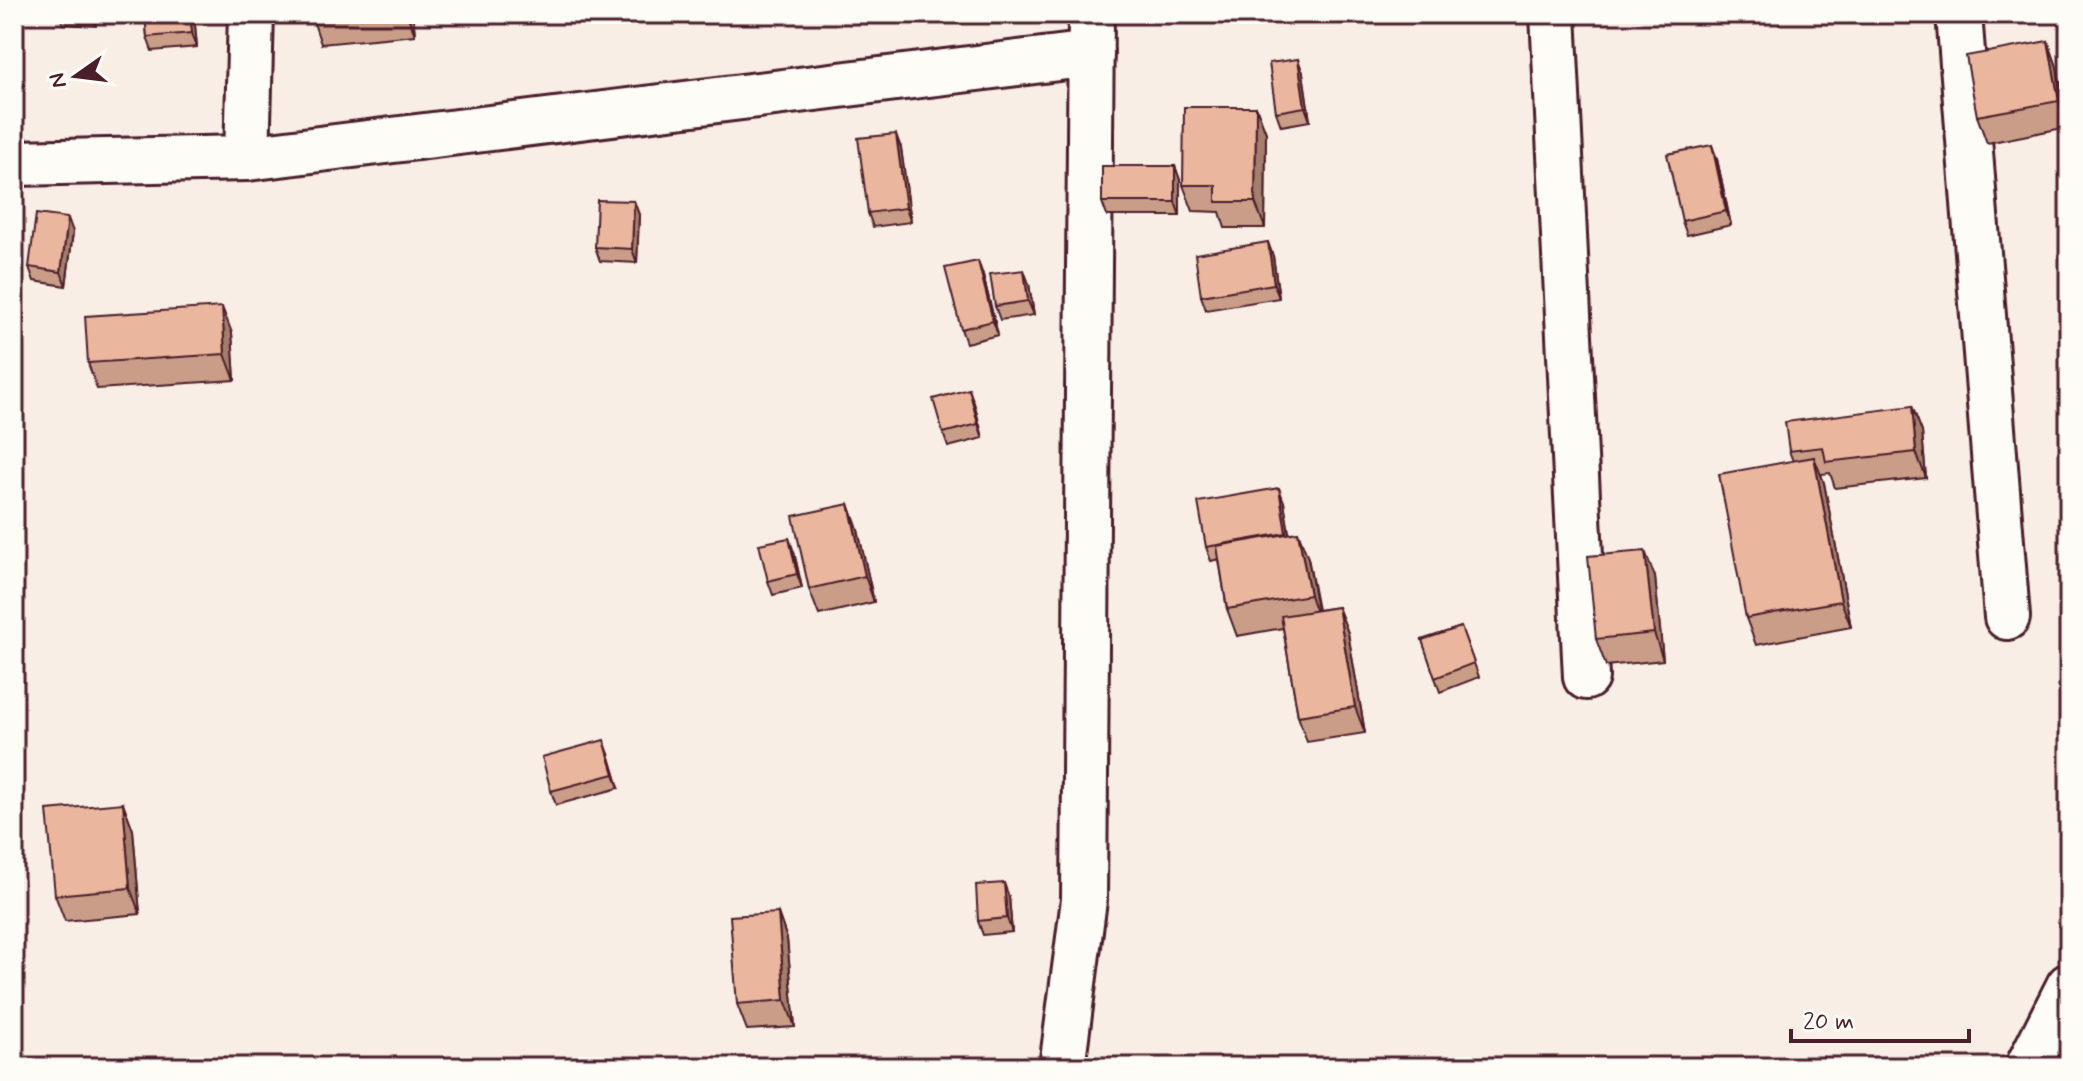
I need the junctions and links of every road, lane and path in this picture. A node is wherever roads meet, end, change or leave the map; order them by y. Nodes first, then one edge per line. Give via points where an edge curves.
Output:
1 (251, 14) edge
2 (1553, 14) edge
3 (1959, 14) edge
4 (1091, 34) edge
5 (247, 158) junction
6 (14, 163) edge
7 (2007, 617) dead end
8 (1586, 677) dead end
9 (2069, 986) edge
10 (1062, 1067) edge
11 (2028, 1067) edge

1 - 5 street
2 - 8 street
3 - 7 street
4 - 5 street
4 - 10 street via 1084,900
5 - 6 street
9 - 11 street

